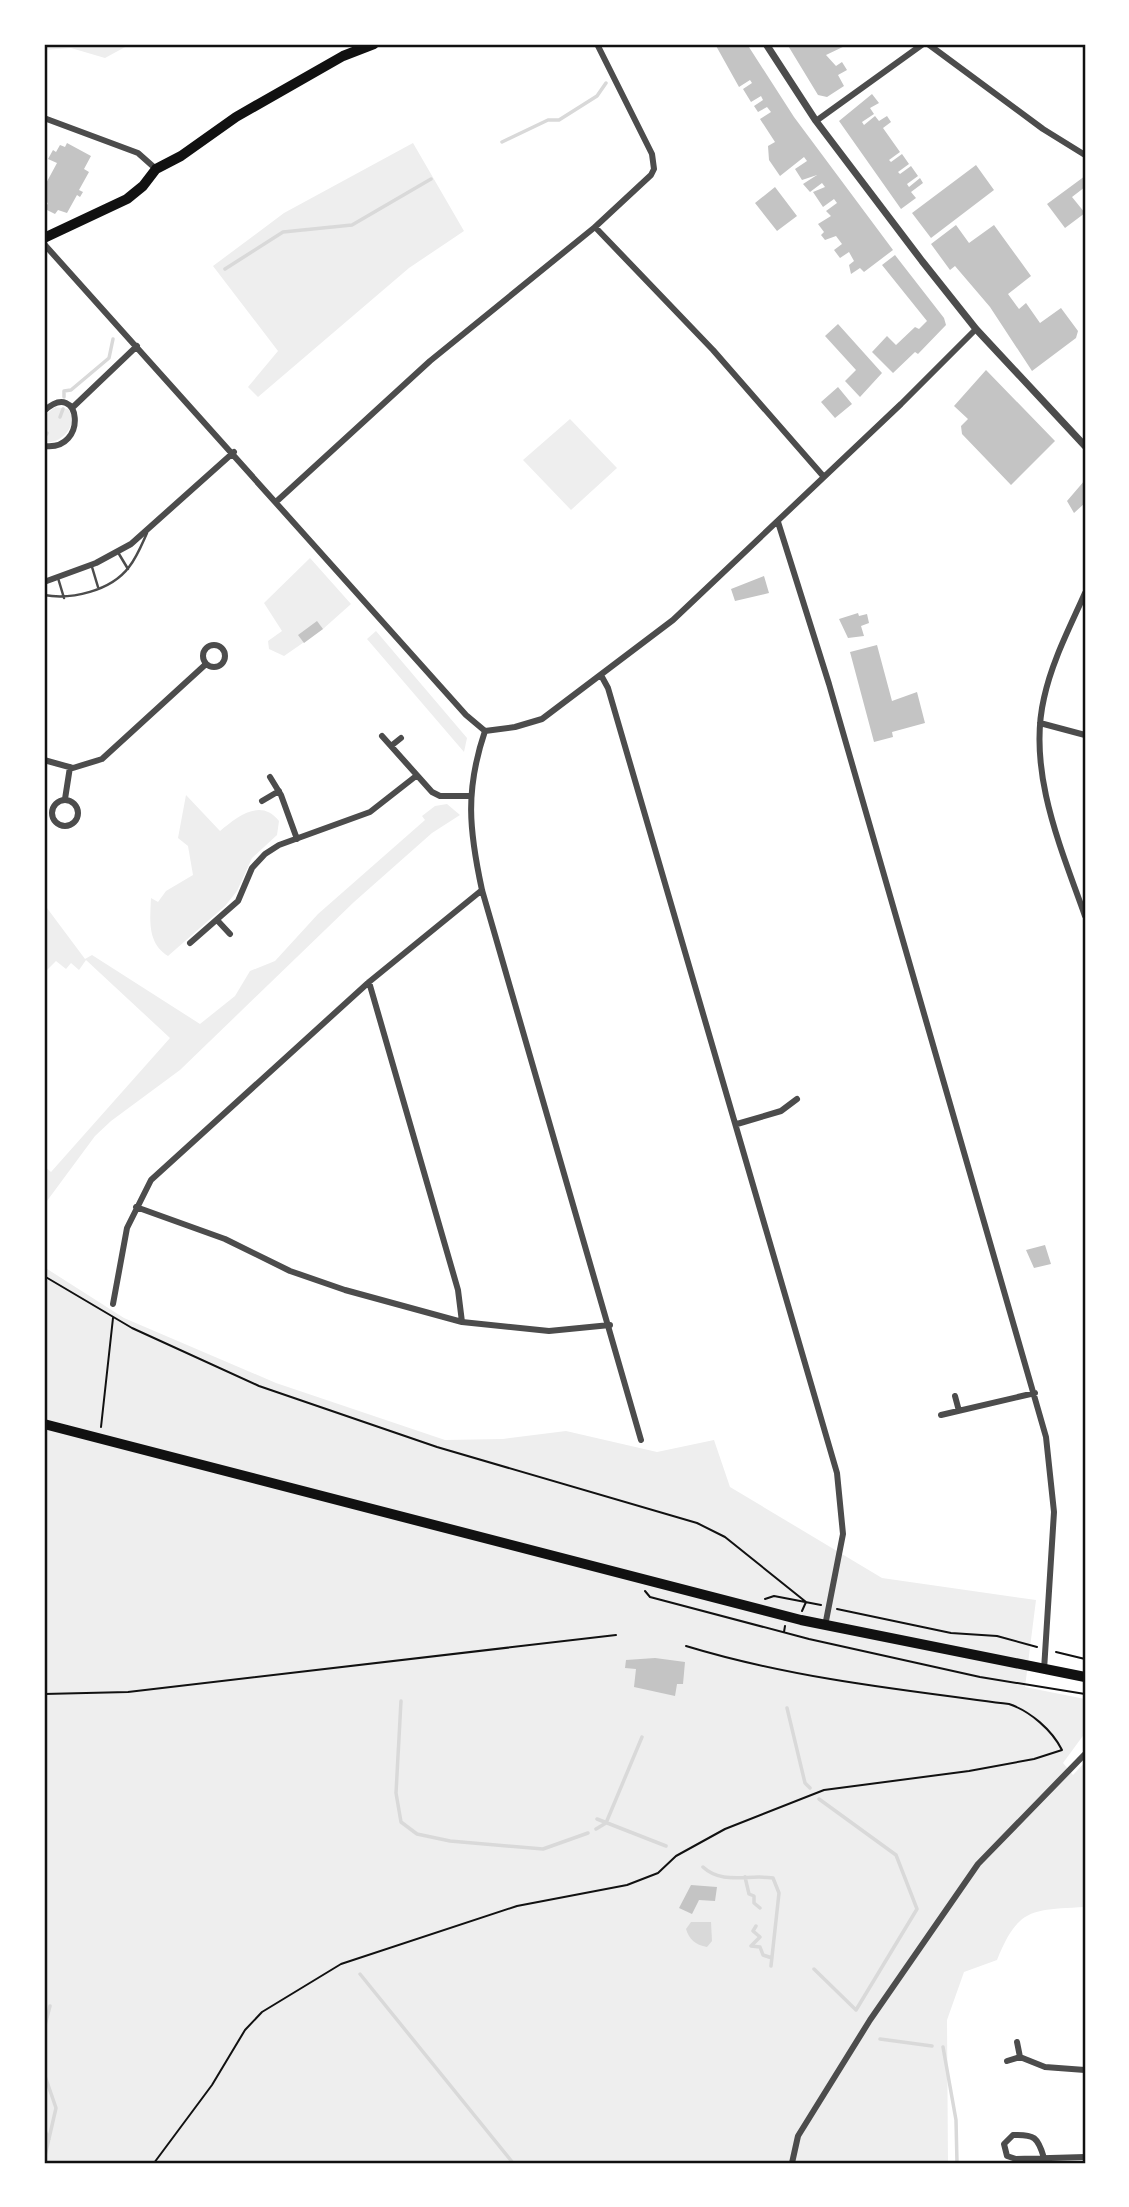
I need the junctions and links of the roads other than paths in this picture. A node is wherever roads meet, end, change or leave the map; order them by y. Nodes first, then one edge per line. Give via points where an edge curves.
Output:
1 (374, 44) edge
2 (597, 44) edge
3 (765, 44) edge
4 (923, 44) edge
5 (928, 44) edge
6 (44, 118) edge
7 (816, 121) junction
8 (1085, 155) edge
9 (156, 169) junction
10 (595, 227) junction
11 (44, 241) edge
12 (976, 328) junction
13 (137, 346) junction
14 (72, 408) junction
15 (44, 411) edge
16 (44, 446) edge
17 (1085, 446) edge
18 (234, 452) junction
19 (824, 477) junction
20 (277, 501) junction
21 (778, 522) junction
22 (148, 530) junction
23 (118, 552) junction
24 (91, 565) junction
25 (128, 569) junction
26 (57, 577) junction
27 (44, 582) edge
28 (98, 587) junction
29 (1085, 593) edge
30 (44, 595) edge
31 (64, 598) junction
32 (206, 664) dead end
33 (602, 677) junction
34 (1040, 723) junction
35 (485, 731) junction
36 (1085, 735) edge
37 (382, 736) dead end
38 (401, 737) dead end
39 (391, 746) junction
40 (44, 760) edge
41 (69, 767) junction
42 (416, 776) junction
43 (270, 777) dead end
44 (279, 791) junction
45 (469, 796) junction
46 (65, 799) junction
47 (262, 801) dead end
48 (297, 839) junction
49 (482, 890) junction
50 (1085, 916) edge
51 (218, 920) junction
52 (230, 934) dead end
53 (191, 943) dead end
54 (369, 982) junction
55 (797, 1099) dead end
56 (737, 1124) junction
57 (136, 1207) junction
58 (113, 1304) dead end
59 (462, 1322) junction
60 (610, 1325) junction
61 (1035, 1393) junction
62 (955, 1396) dead end
63 (959, 1411) junction
64 (941, 1415) dead end
65 (44, 1424) edge
66 (642, 1440) dead end
67 (825, 1626) junction
68 (1044, 1670) junction
69 (1085, 1677) edge
70 (1085, 1754) edge
71 (1017, 2042) dead end
72 (1020, 2057) junction
73 (1007, 2061) dead end
74 (1085, 2070) edge
75 (1085, 2157) edge
76 (1044, 2158) junction
77 (792, 2163) edge

1 - 9 main road via 285,87
2 - 10 street via 652,154 654,169 647,181
3 - 7 street
4 - 7 street
5 - 8 street
6 - 9 street via 138,153
7 - 12 street
9 - 11 main road via 127,199
10 - 19 street via 713,349
10 - 20 street via 430,361
11 - 13 street
12 - 17 street
12 - 19 street
13 - 14 street
13 - 18 street
14 - 15 street via 57,403
14 - 16 street via 75,428 57,445
18 - 20 street
18 - 22 street
19 - 21 street
20 - 35 street
21 - 33 street via 673,620
21 - 61 street
22 - 23 street
22 - 25 lane
23 - 24 street
23 - 25 lane
24 - 26 street
24 - 28 lane
25 - 28 lane via 115,581
26 - 27 street
26 - 31 lane
28 - 31 lane
29 - 34 street via 1050,674
30 - 31 lane
32 - 41 street via 110,753 87,765
33 - 35 street via 542,719
33 - 56 street
34 - 36 street
34 - 50 street via 1041,779
35 - 45 street
37 - 39 street
38 - 39 street
39 - 42 street
40 - 41 street
41 - 46 street
42 - 45 street via 440,796
42 - 48 street via 370,812
43 - 44 street
44 - 47 street
44 - 48 street
45 - 49 street
46 - 46 street via 56,803 52,812 55,822 64,826 75,823 79,813 75,803
48 - 51 street via 259,860 243,894
49 - 54 street
49 - 60 street
51 - 52 street
51 - 53 street
54 - 57 street via 151,1180
54 - 59 street via 458,1290
55 - 56 street via 781,1111
56 - 67 street via 837,1472 843,1534
57 - 58 street via 122,1248
57 - 59 street via 225,1239 301,1275
59 - 60 street via 549,1331
60 - 66 street
61 - 63 street
61 - 68 street via 1051,1465 1054,1512
62 - 63 street
63 - 64 street
65 - 67 main road
67 - 68 main road
68 - 69 main road
70 - 77 street via 978,1864 812,2113 798,2136
71 - 72 street
72 - 73 street
72 - 74 street via 1045,2067
75 - 76 street
76 - 76 street via 1011,2158 1004,2144 1013,2135 1034,2136

